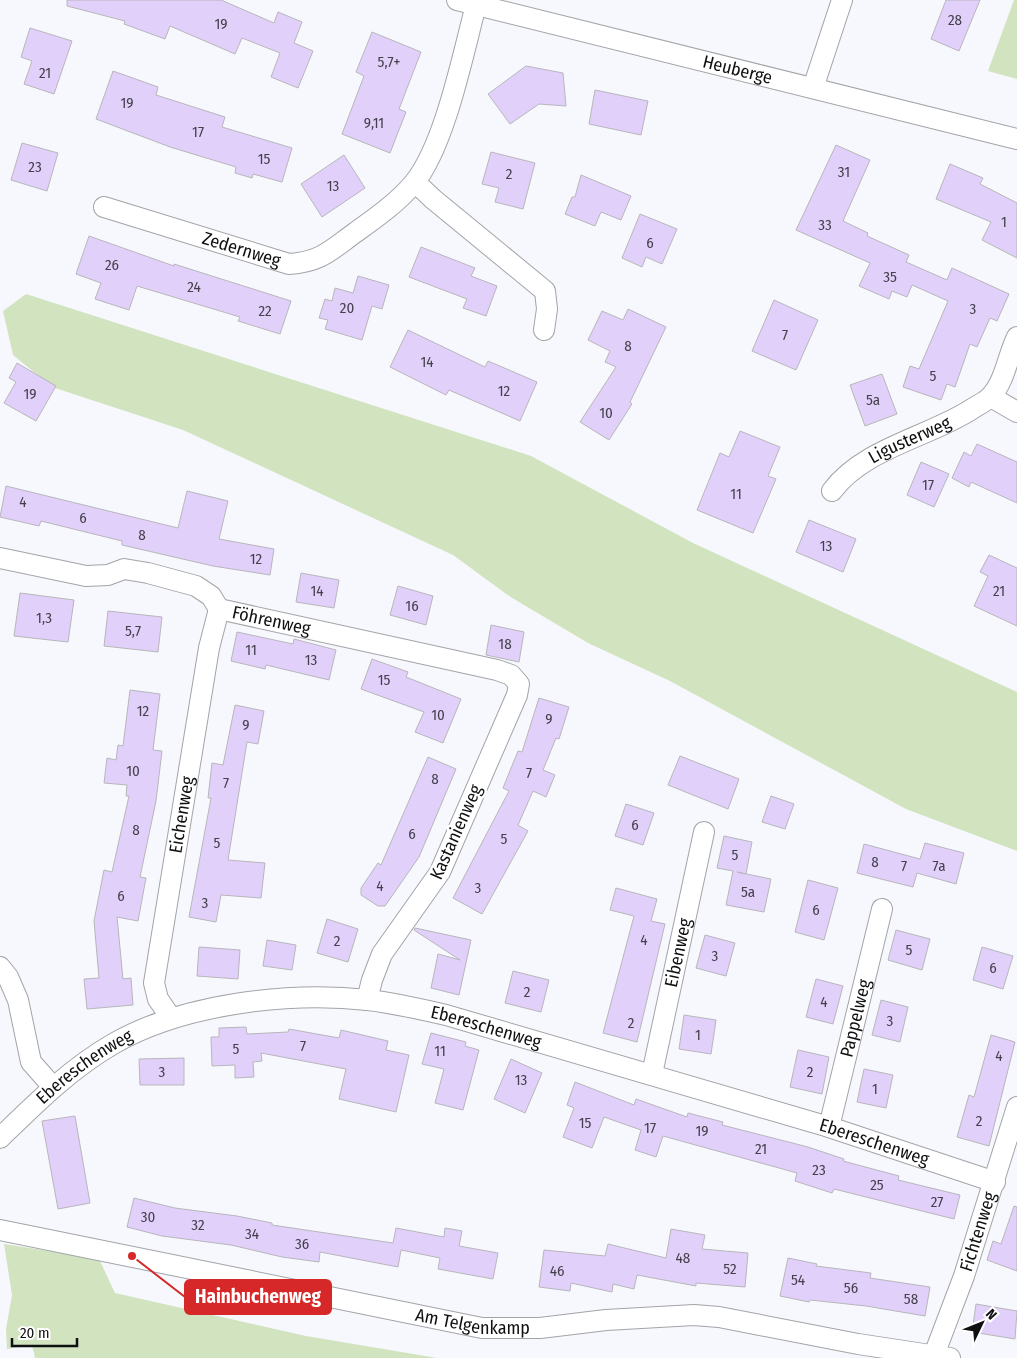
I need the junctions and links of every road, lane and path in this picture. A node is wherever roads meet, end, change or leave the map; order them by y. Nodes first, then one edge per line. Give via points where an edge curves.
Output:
1 (842, 0) edge
2 (467, 2) edge
3 (813, 88) junction
4 (1017, 139) edge
5 (415, 182) junction
6 (104, 207) dead end
7 (544, 330) dead end
8 (1017, 337) edge
9 (991, 397) junction
10 (1017, 412) edge
11 (832, 491) dead end
12 (0, 558) edge
13 (219, 609) junction
14 (519, 684) joint
15 (704, 832) dead end
16 (882, 909) dead end
17 (0, 967) edge
18 (367, 1000) junction
19 (171, 1018) junction
20 (652, 1074) junction
21 (53, 1087) junction
22 (1017, 1107) edge
23 (829, 1127) junction
24 (0, 1138) edge
25 (995, 1182) junction
26 (0, 1230) edge
27 (942, 1357) edge

1 - 3 street
2 - 3 street, Heuberge
2 - 5 street, Zedernweg via 446,112 431,155
3 - 4 street, Heuberge
5 - 6 street, Zedernweg via 394,204 324,256 309,263 289,264
5 - 7 street via 545,291
8 - 9 street
9 - 10 street
9 - 11 street, Ligusterweg via 958,418 904,440 863,464 843,476
12 - 13 street, Föhrenweg via 86,576 108,575 124,569 148,574 196,586 211,596
13 - 14 street, Föhrenweg via 497,670 511,675
13 - 19 street, Eichenweg via 209,648 154,982 158,999
14 - 18 street, Kastanienweg via 440,872 382,954
15 - 20 street, Eibenweg
16 - 23 street, Pappelweg
17 - 21 street via 18,1000 31,1062
18 - 19 street, Ebereschenweg via 282,1000 234,1005
18 - 20 street, Ebereschenweg via 446,1015
19 - 21 street, Ebereschenweg via 113,1044
20 - 23 street, Ebereschenweg
21 - 24 street, Ebereschenweg
22 - 25 street, Fichtenweg
23 - 25 street, Ebereschenweg
25 - 27 street, Fichtenweg
26 - 27 street, Am Telgenkamp via 482,1328 540,1328 694,1315

